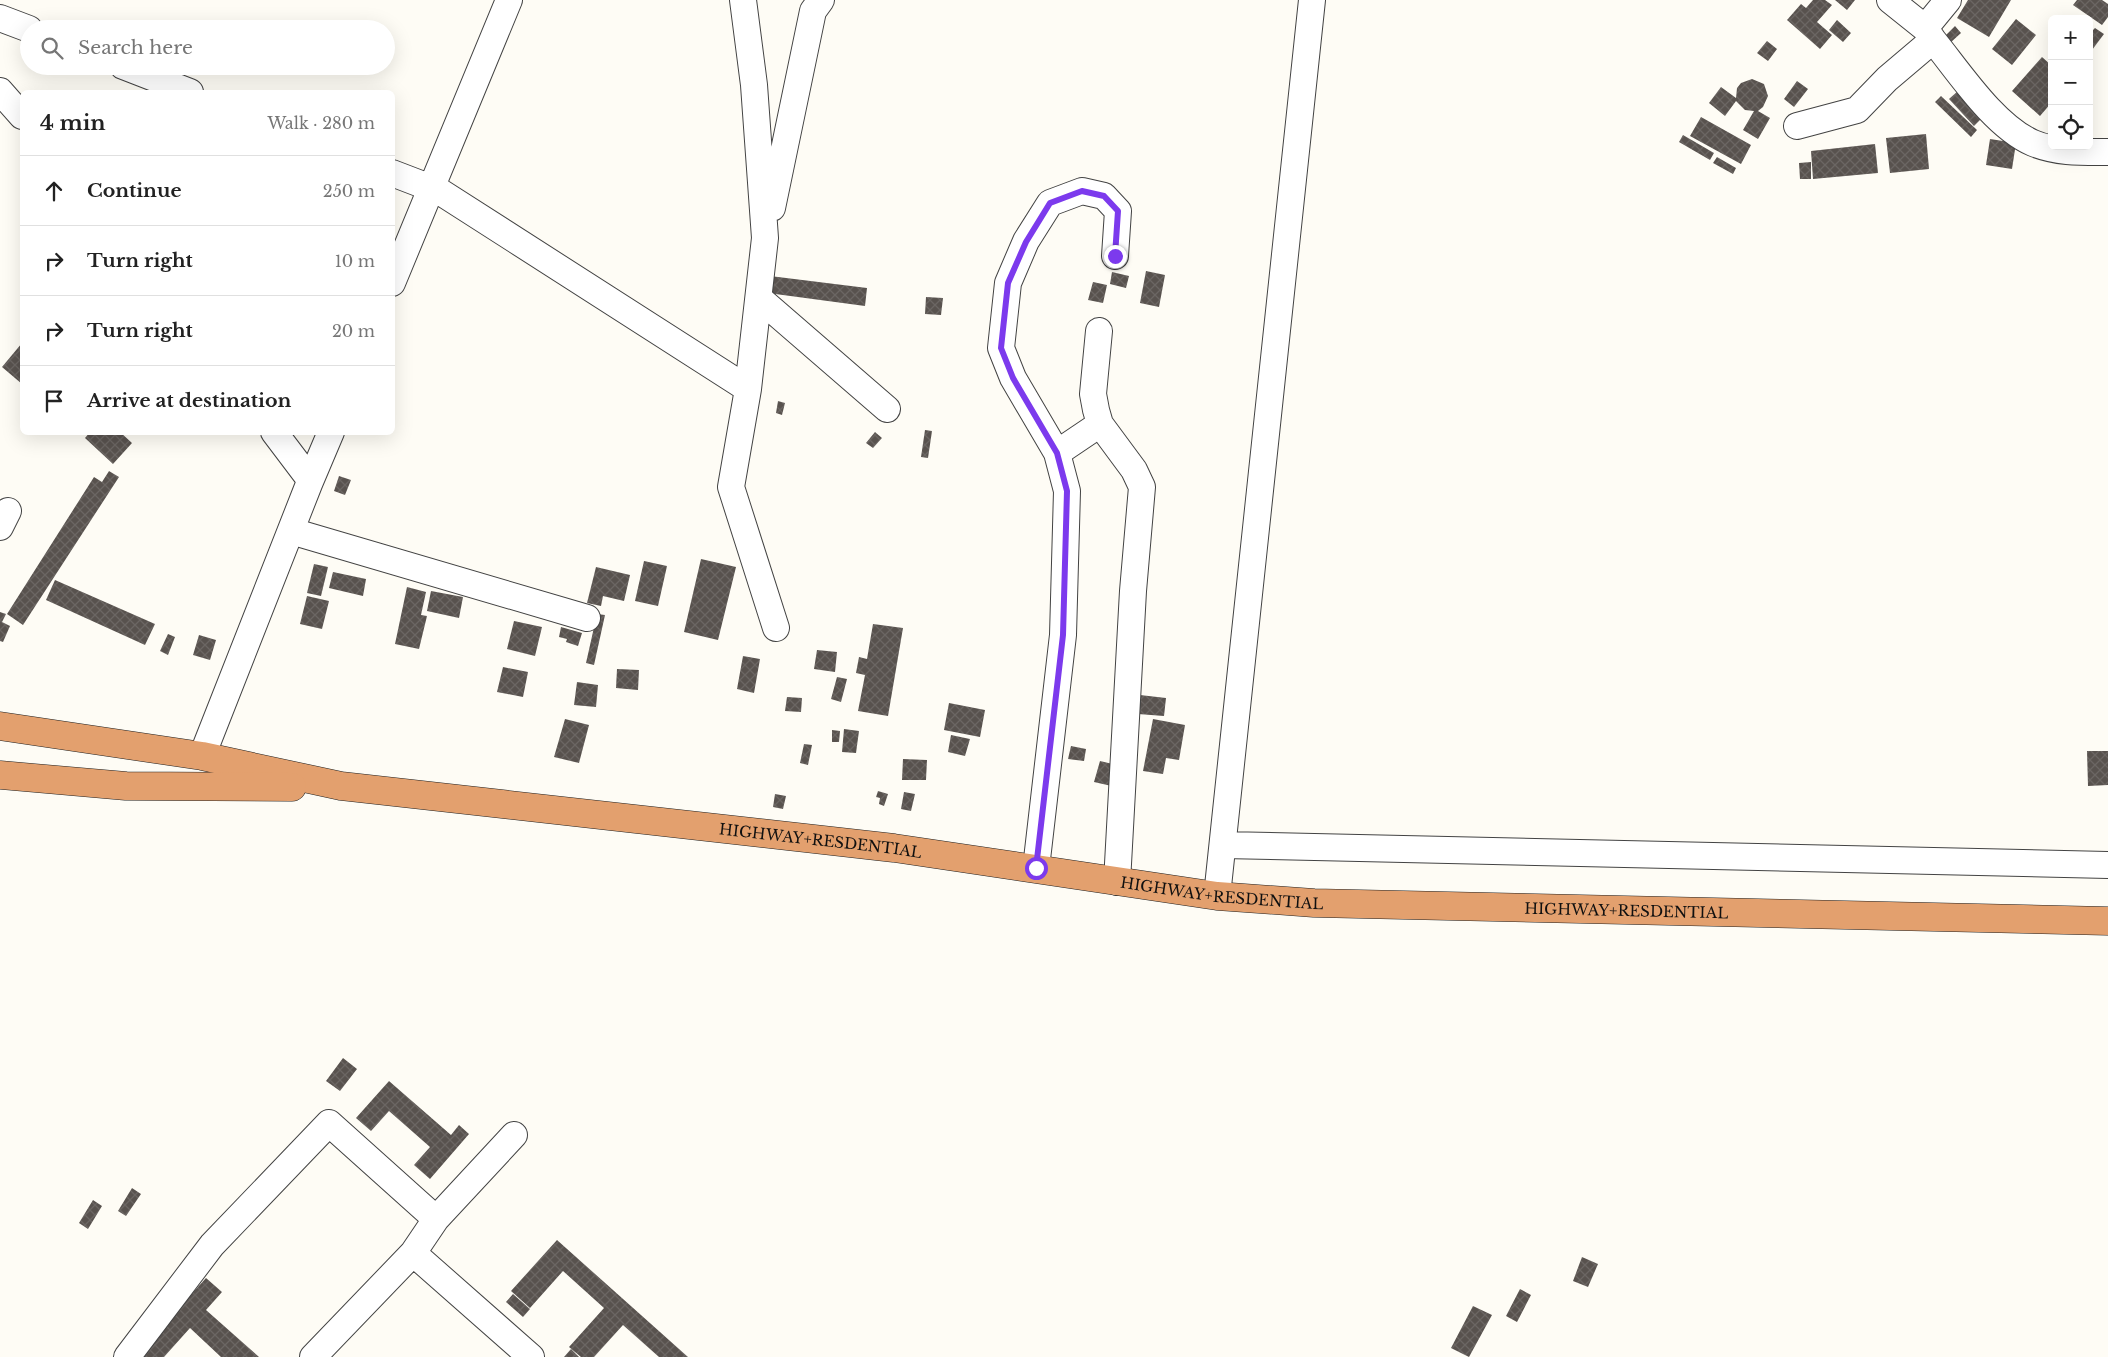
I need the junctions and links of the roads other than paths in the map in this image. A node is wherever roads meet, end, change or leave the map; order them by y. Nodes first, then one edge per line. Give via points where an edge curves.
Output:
1 (509, 0) edge
2 (744, 0) edge
3 (821, 0) edge
4 (1312, 0) edge
5 (1890, 0) edge
6 (1948, 0) edge
7 (0, 18) edge
8 (20, 26) edge
9 (1929, 34) junction
10 (146, 75) edge
11 (185, 90) edge
12 (0, 91) edge
13 (20, 114) edge
14 (1797, 126) dead end
15 (2108, 152) edge
16 (395, 173) edge
17 (432, 188) junction
18 (765, 238) junction
19 (1115, 256) dead end
20 (395, 276) edge
21 (760, 299) junction
22 (1099, 332) dead end
23 (748, 389) junction
24 (887, 408) dead end
25 (1100, 424) junction
26 (276, 435) edge
27 (330, 435) edge
28 (1057, 453) junction
29 (309, 484) junction
30 (291, 531) junction
31 (587, 618) dead end
32 (776, 628) dead end
33 (0, 726) edge
34 (202, 756) junction
35 (0, 775) edge
36 (341, 786) junction
37 (1222, 845) junction
38 (2108, 865) edge
39 (1036, 868) junction
40 (1117, 882) junction
41 (1217, 896) junction
42 (2108, 922) edge
43 (514, 1135) dead end
44 (436, 1219) junction
45 (413, 1253) junction
46 (127, 1357) edge
47 (313, 1357) edge
48 (531, 1357) edge

1 - 17 street
2 - 18 street
3 - 18 street via 812,11
4 - 37 street
5 - 9 street
6 - 9 street
7 - 8 street
9 - 14 street via 1857,110
9 - 15 street via 2005,125 2032,143 2066,151
10 - 11 street
12 - 13 street
16 - 17 street
17 - 20 street
17 - 23 street
18 - 21 street
19 - 28 street via 1118,211 1104,196 1082,191 1050,203 1026,242 1008,283 1001,348 1013,378
21 - 23 street
21 - 24 street
22 - 25 street via 1093,394
23 - 32 street via 732,487
25 - 28 street
25 - 40 street via 1134,470 1142,487
26 - 29 street via 308,477
27 - 29 street
28 - 39 street via 1067,491 1063,635
29 - 30 street
30 - 31 street
30 - 34 street
33 - 34 highway
34 - 36 highway
35 - 36 highway via 126,786
36 - 39 highway, HIGHWAY+RESDENTIAL via 894,848
37 - 38 street
37 - 41 street
39 - 40 highway, HIGHWAY+RESDENTIAL
40 - 41 highway, HIGHWAY+RESDENTIAL
41 - 42 highway, HIGHWAY+RESDENTIAL via 1314,903
43 - 44 street
44 - 45 street
44 - 46 street via 329,1123 212,1245
45 - 47 street
45 - 48 street

